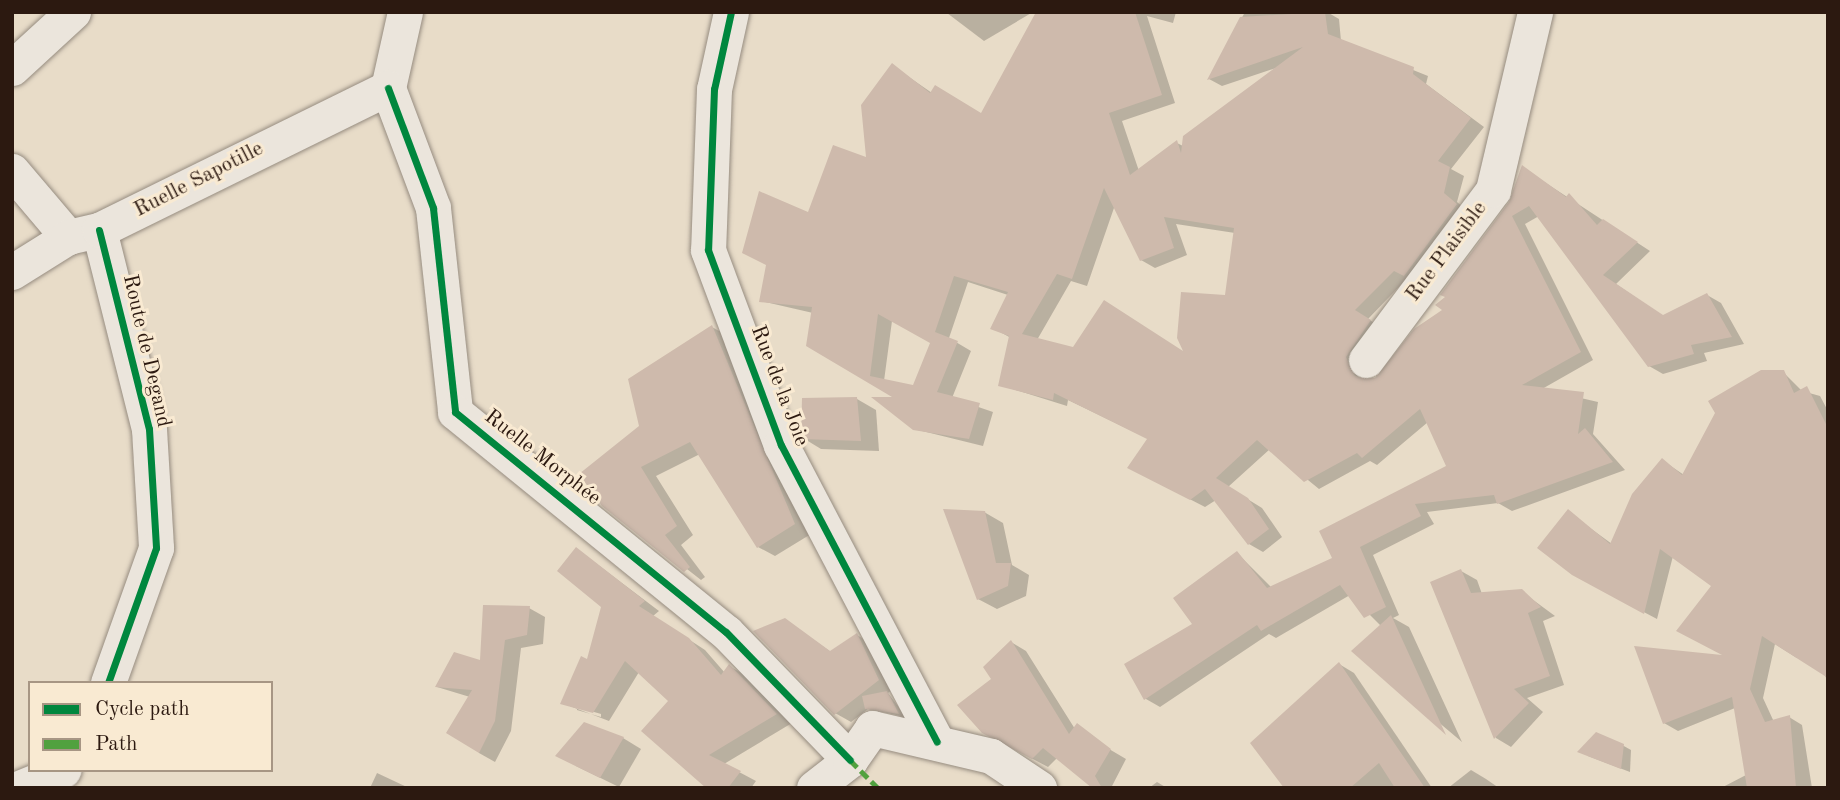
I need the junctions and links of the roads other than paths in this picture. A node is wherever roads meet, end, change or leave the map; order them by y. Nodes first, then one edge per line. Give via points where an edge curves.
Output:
1 (73, 12) edge
2 (405, 12) edge
3 (731, 12) edge
4 (1535, 12) edge
5 (12, 68) edge
6 (388, 88) junction
7 (12, 171) edge
8 (83, 234) junction
9 (12, 272) edge
10 (1366, 360) dead end
11 (109, 681) edge
12 (937, 743) junction
13 (850, 760) junction
14 (58, 772) edge
15 (19, 788) edge
16 (814, 788) edge
17 (1039, 788) edge

1 - 5 street
2 - 6 street
3 - 12 street, Rue de la Joie via 713,89 708,250 781,445
4 - 10 street, Rue Plaisible via 1493,190
6 - 8 street, Ruelle Sapotille
6 - 13 street, Ruelle Morphée via 433,208 455,412 726,632
7 - 8 street
8 - 9 street, Ruelle Sapotille
8 - 11 street, Route de Degand via 149,429 156,548
12 - 13 street via 873,728
12 - 17 street via 991,756
13 - 16 street
14 - 15 street

